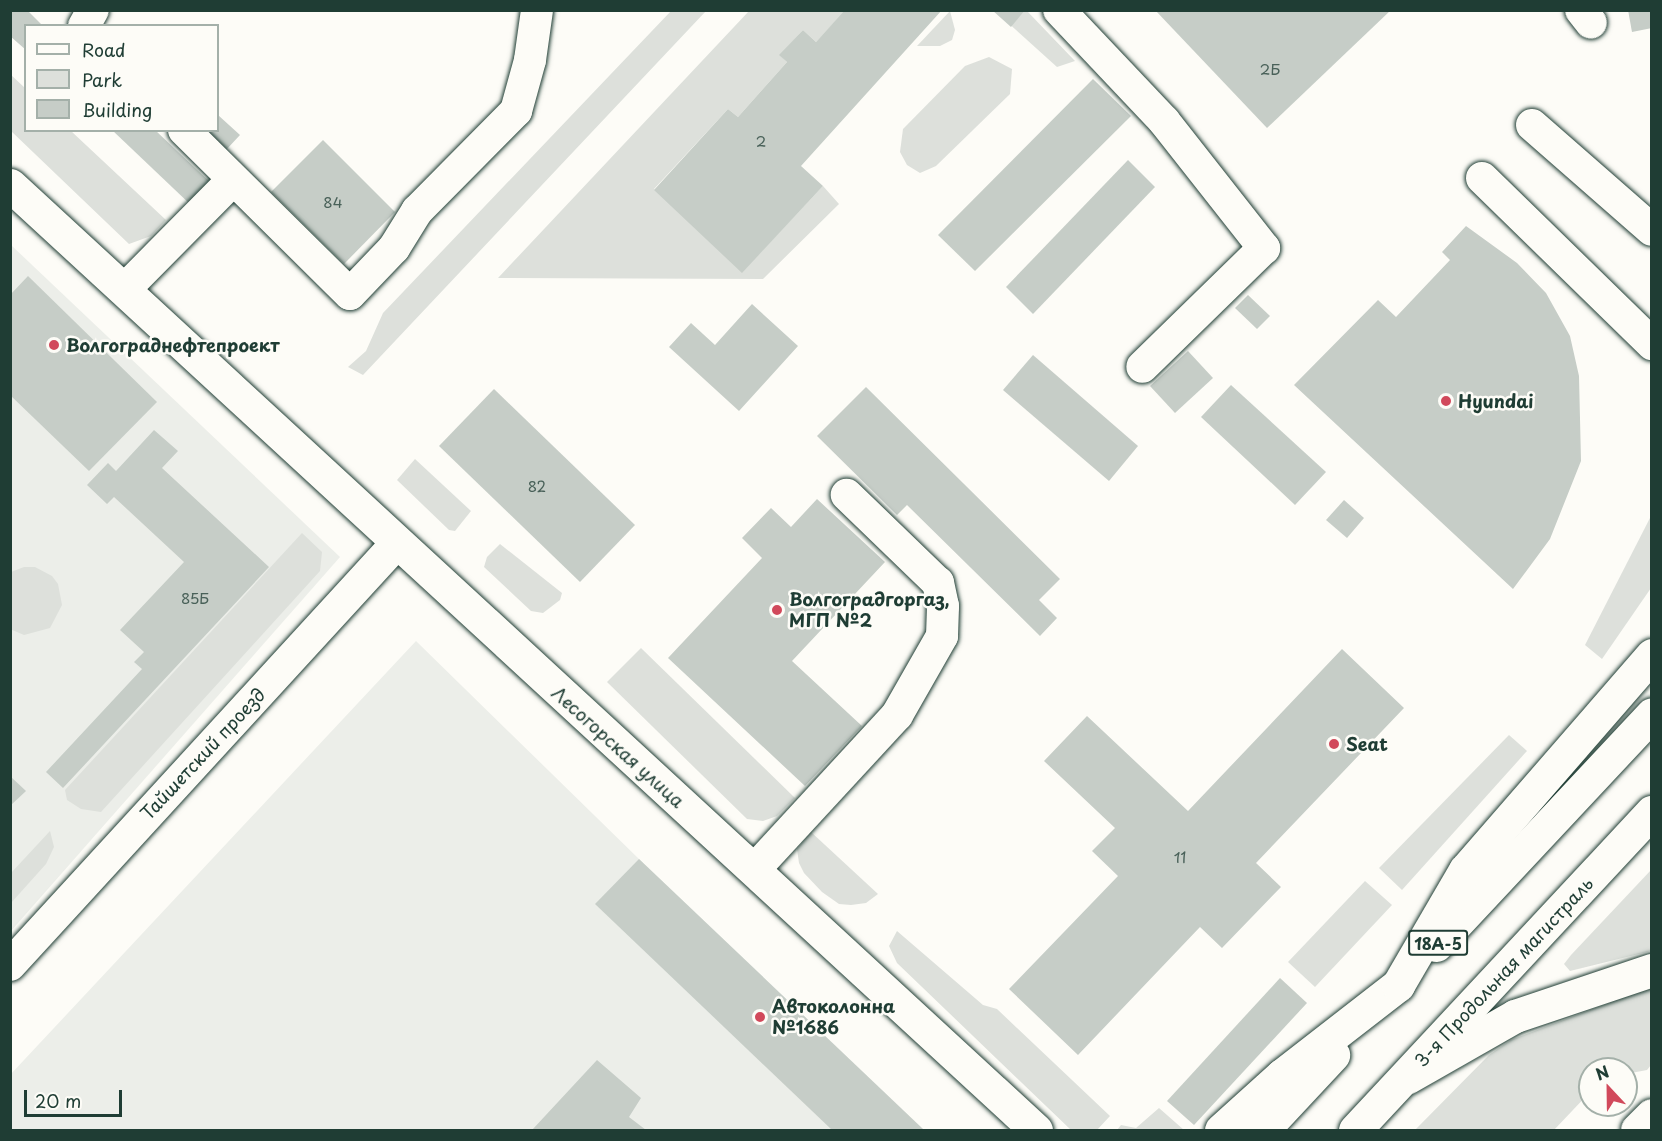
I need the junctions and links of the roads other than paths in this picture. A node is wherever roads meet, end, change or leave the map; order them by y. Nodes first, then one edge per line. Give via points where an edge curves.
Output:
1 (93, 10) edge
2 (537, 10) edge
3 (1059, 10) edge
4 (85, 24) edge
5 (1532, 125) dead end
6 (186, 132) edge
7 (1482, 178) dead end
8 (233, 180) junction
9 (10, 185) edge
10 (1652, 230) edge
11 (124, 290) junction
12 (1652, 344) edge
13 (1142, 367) dead end
14 (847, 495) dead end
15 (396, 544) junction
16 (1652, 655) edge
17 (1652, 714) edge
18 (1652, 812) edge
19 (754, 870) junction
20 (10, 964) edge
21 (1652, 970) edge
22 (1398, 985) junction
23 (1404, 1079) junction
24 (1652, 1115) edge
25 (1036, 1131) edge
26 (1221, 1131) edge
27 (1263, 1131) edge
28 (1355, 1131) edge
29 (1637, 1131) edge

1 - 4 street
2 - 8 street via 530,60 516,111 417,211 394,248 350,294
3 - 13 street via 1164,121 1264,248
5 - 10 street
6 - 8 street
7 - 12 street
8 - 11 street
9 - 11 main road, Лесогорская улица
11 - 15 main road, Лесогорская улица
14 - 19 street via 938,583 943,606 942,636 897,716
15 - 19 main road, Лесогорская улица
15 - 20 street, Тайшетский проезд
16 - 22 main road via 1465,870
17 - 22 main road, 18А-5
18 - 23 main road, 3-я Продольная магистраль
19 - 25 main road, Лесогорская улица
21 - 23 main road via 1515,1016
22 - 26 main road via 1282,1075
22 - 27 main road, 18А-5
23 - 28 main road, 3-я Продольная магистраль
24 - 29 street

